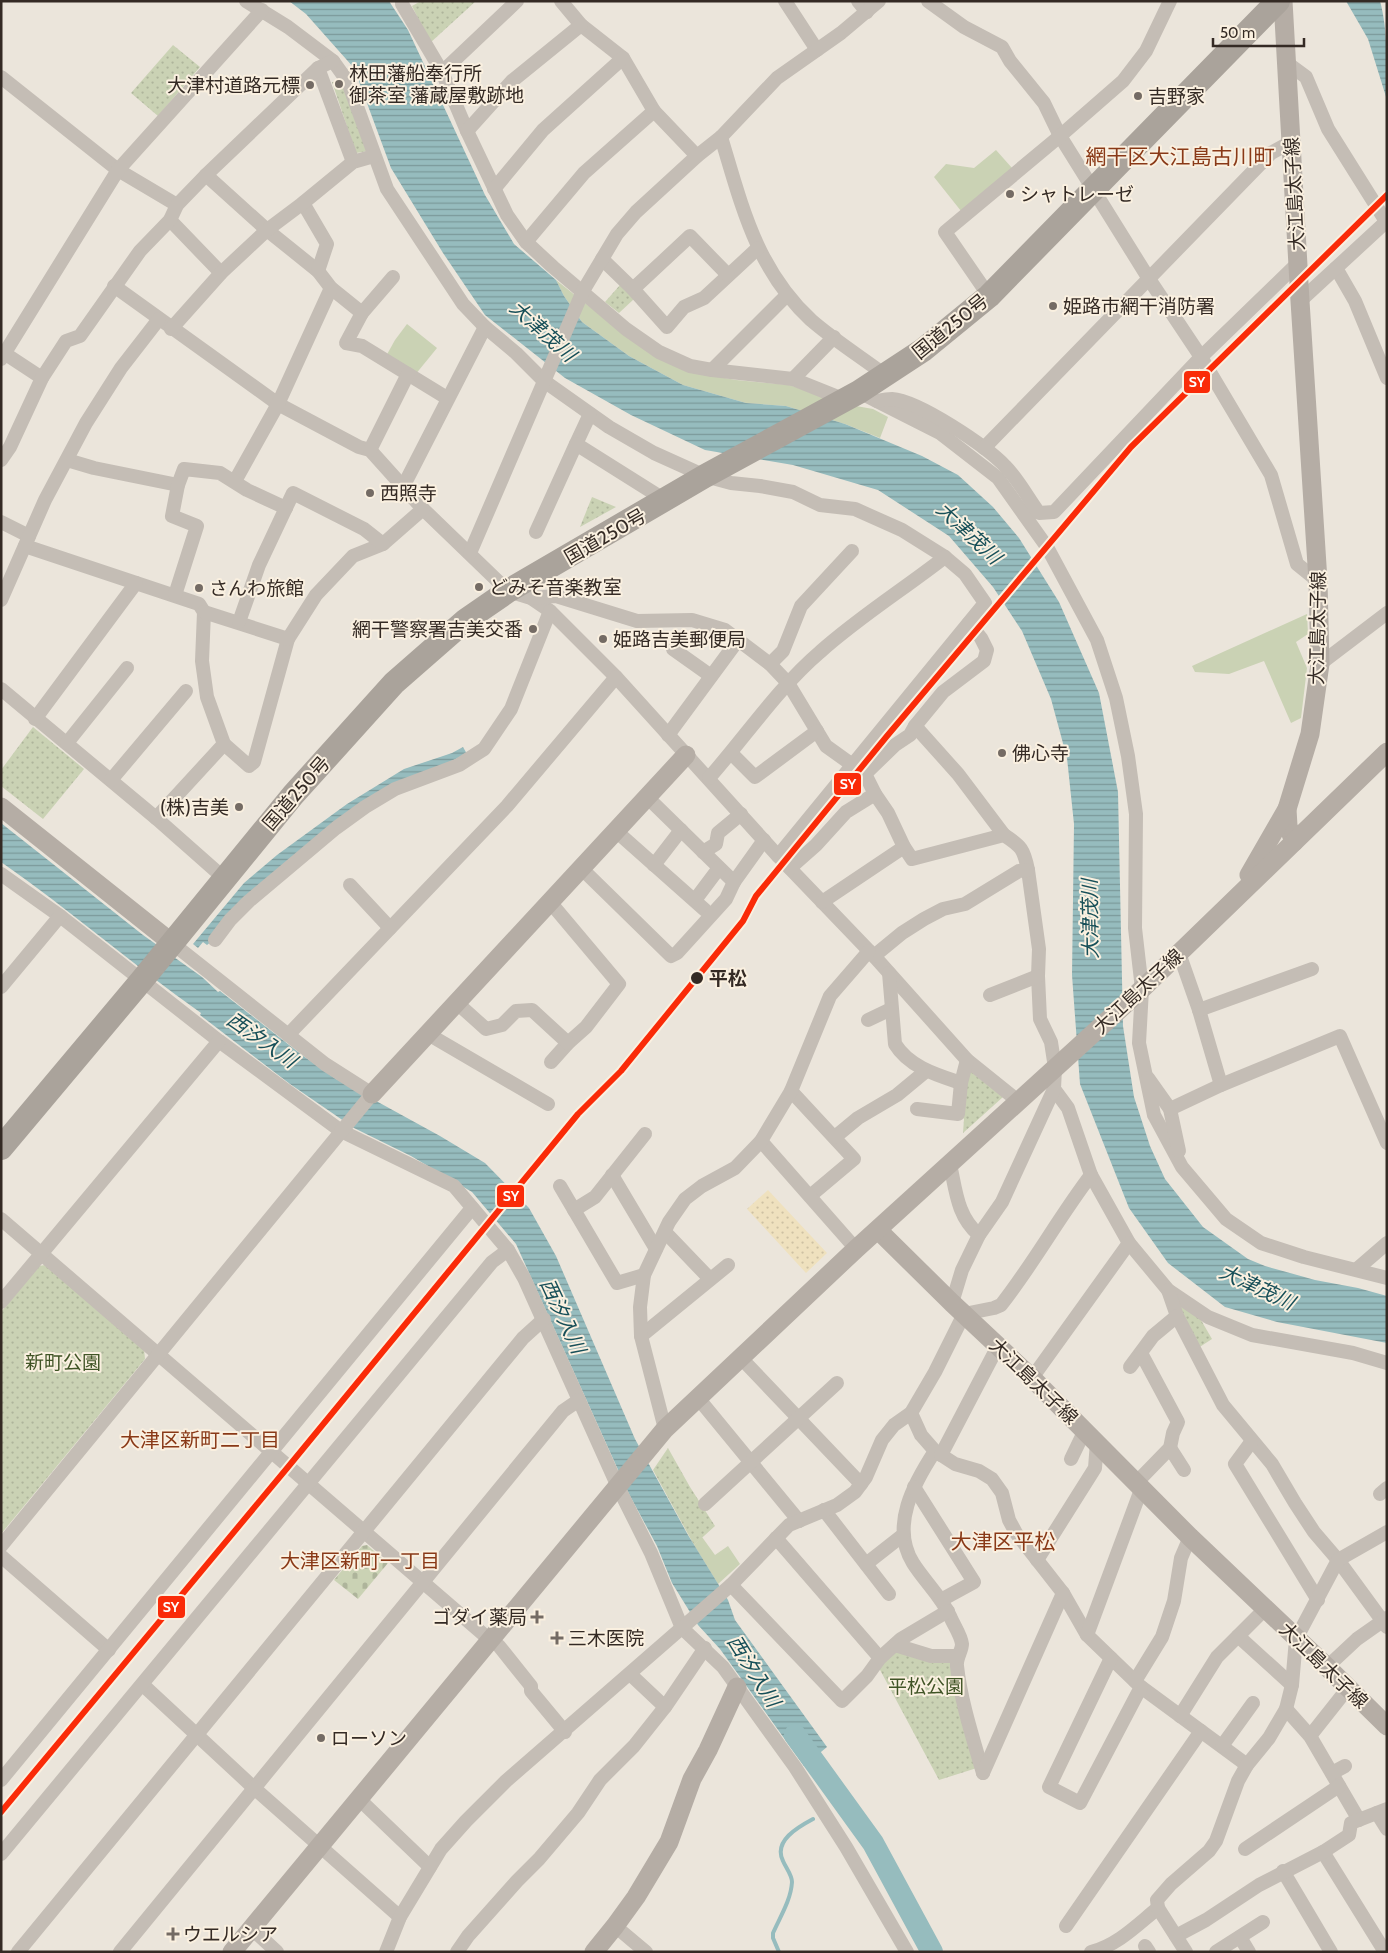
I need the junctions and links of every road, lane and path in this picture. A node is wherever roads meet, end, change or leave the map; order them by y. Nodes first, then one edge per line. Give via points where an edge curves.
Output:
1 (246, 1) edge
2 (402, 1) edge
3 (517, 1) edge
4 (561, 1) edge
5 (785, 1) edge
6 (879, 1) edge
7 (928, 1) edge
8 (1170, 1) edge
9 (1278, 1) edge
10 (1283, 1) edge
11 (862, 6) edge
12 (262, 10) junction
13 (581, 25) junction
14 (817, 50) junction
15 (623, 58) junction
16 (333, 61) junction
17 (1287, 63) junction
18 (318, 68) junction
19 (442, 72) junction
20 (1, 77) edge
21 (654, 111) junction
22 (467, 131) junction
23 (1060, 136) junction
24 (720, 137) junction
25 (1291, 142) junction
26 (374, 156) junction
27 (696, 156) junction
28 (353, 162) junction
29 (118, 170) junction
30 (206, 175) junction
31 (494, 189) junction
32 (1094, 189) junction
33 (303, 203) junction
34 (177, 205) junction
35 (170, 220) junction
36 (1386, 222) edge
37 (267, 230) junction
38 (526, 242) junction
39 (758, 248) junction
40 (602, 259) junction
41 (1298, 263) junction
42 (1336, 268) junction
43 (318, 271) junction
44 (221, 273) junction
45 (728, 275) junction
46 (393, 277) dead end
47 (1149, 279) junction
48 (114, 286) junction
49 (331, 288) junction
50 (633, 289) junction
51 (583, 291) junction
52 (787, 295) junction
53 (989, 296) junction
54 (1300, 301) junction
55 (362, 313) junction
56 (159, 319) junction
57 (485, 327) junction
58 (171, 329) junction
59 (834, 337) junction
60 (3, 356) edge
61 (1201, 357) junction
62 (712, 370) junction
63 (408, 374) junction
64 (885, 375) junction
65 (42, 378) junction
66 (1387, 378) edge
67 (793, 379) junction
68 (544, 381) junction
69 (859, 397) junction
70 (447, 398) junction
71 (278, 404) junction
72 (590, 414) junction
73 (576, 444) junction
74 (984, 448) junction
75 (370, 450) junction
76 (1, 460) edge
77 (67, 460) junction
78 (705, 476) junction
79 (235, 481) junction
80 (178, 485) junction
81 (404, 485) junction
82 (665, 500) junction
83 (286, 508) junction
84 (423, 509) junction
85 (1, 522) edge
86 (536, 532) dead end
87 (27, 541) junction
88 (383, 544) junction
89 (852, 551) dead end
90 (470, 553) junction
91 (945, 557) junction
92 (1318, 581) junction
93 (136, 583) junction
94 (508, 591) junction
95 (175, 595) junction
96 (531, 598) junction
97 (1, 600) edge
98 (550, 611) junction
99 (204, 612) junction
100 (1387, 613) edge
101 (239, 622) junction
102 (969, 624) junction
103 (288, 639) junction
104 (738, 640) junction
105 (673, 649) dead end
106 (770, 664) junction
107 (1320, 664) junction
108 (127, 668) dead end
109 (711, 676) junction
110 (616, 677) junction
111 (788, 683) junction
112 (1, 690) edge
113 (186, 691) dead end
114 (35, 720) junction
115 (915, 726) junction
116 (816, 731) junction
117 (668, 735) junction
118 (67, 743) junction
119 (224, 744) junction
120 (1387, 752) edge
121 (731, 753) junction
122 (686, 755) junction
123 (853, 765) junction
124 (865, 774) junction
125 (709, 778) junction
126 (111, 780) junction
127 (874, 794) junction
128 (647, 798) junction
129 (1, 807) edge
130 (1287, 809) junction
131 (741, 814) junction
132 (156, 818) junction
133 (681, 830) junction
134 (616, 831) junction
135 (1004, 835) junction
136 (764, 840) junction
137 (1294, 842) junction
138 (904, 847) junction
139 (703, 852) junction
140 (778, 856) junction
141 (654, 865) junction
142 (581, 868) junction
143 (719, 868) junction
144 (790, 868) junction
145 (1028, 870) junction
146 (1, 874) edge
147 (225, 879) junction
148 (734, 882) junction
149 (350, 885) dead end
150 (694, 900) junction
151 (550, 902) junction
152 (822, 902) junction
153 (1230, 902) junction
154 (705, 910) dead end
155 (60, 916) junction
156 (390, 928) junction
157 (215, 940) dead end
158 (172, 943) junction
159 (1179, 953) junction
160 (872, 954) junction
161 (1312, 969) dead end
162 (888, 973) junction
163 (1038, 976) junction
164 (142, 980) junction
165 (1, 987) edge
166 (1138, 992) junction
167 (990, 995) dead end
168 (457, 1003) junction
169 (891, 1009) junction
170 (1199, 1010) junction
171 (868, 1020) dead end
172 (428, 1034) junction
173 (288, 1035) junction
174 (219, 1041) junction
175 (568, 1043) junction
176 (967, 1060) junction
177 (551, 1062) dead end
178 (1058, 1066) junction
179 (926, 1071) junction
180 (1144, 1074) junction
181 (961, 1083) junction
182 (1221, 1085) junction
183 (1054, 1089) junction
184 (791, 1091) junction
185 (372, 1094) junction
186 (1018, 1101) junction
187 (548, 1104) dead end
188 (916, 1109) dead end
189 (1170, 1109) junction
190 (341, 1131) junction
191 (645, 1134) dead end
192 (835, 1137) junction
193 (761, 1141) junction
194 (1387, 1144) edge
195 (1, 1148) edge
196 (950, 1164) junction
197 (1182, 1167) junction
198 (612, 1174) junction
199 (1091, 1175) junction
200 (560, 1186) dead end
201 (810, 1196) junction
202 (472, 1208) junction
203 (574, 1210) junction
204 (1, 1219) edge
205 (878, 1230) junction
206 (665, 1232) junction
207 (979, 1236) junction
208 (1129, 1243) junction
209 (1387, 1243) edge
210 (856, 1248) junction
211 (656, 1249) junction
212 (508, 1250) junction
213 (41, 1253) junction
214 (728, 1264) dead end
215 (1356, 1269) junction
216 (644, 1275) junction
217 (1387, 1278) edge
218 (710, 1279) junction
219 (1168, 1290) junction
220 (1, 1302) edge
221 (958, 1308) junction
222 (1177, 1316) junction
223 (544, 1319) junction
224 (641, 1336) junction
225 (998, 1346) junction
226 (1141, 1353) junction
227 (158, 1354) junction
228 (740, 1357) junction
229 (1385, 1365) edge
230 (1130, 1367) dead end
231 (1032, 1378) junction
232 (837, 1382) dead end
233 (698, 1398) junction
234 (579, 1400) junction
235 (911, 1413) junction
236 (798, 1419) junction
237 (665, 1429) junction
238 (1091, 1436) junction
239 (1252, 1440) junction
240 (1170, 1448) junction
241 (272, 1453) junction
242 (938, 1453) junction
243 (1071, 1459) dead end
244 (751, 1462) junction
245 (1184, 1470) dead end
246 (861, 1484) junction
247 (308, 1485) junction
248 (1139, 1485) junction
249 (618, 1487) junction
250 (914, 1487) junction
251 (705, 1504) dead end
252 (824, 1510) junction
253 (799, 1521) junction
254 (366, 1531) junction
255 (1387, 1532) edge
256 (903, 1535) junction
257 (1190, 1537) junction
258 (776, 1538) junction
259 (1, 1546) edge
260 (1, 1556) edge
261 (1037, 1560) junction
262 (1338, 1560) junction
263 (866, 1564) junction
264 (421, 1582) junction
265 (731, 1585) junction
266 (1063, 1593) junction
267 (889, 1594) dead end
268 (1318, 1600) junction
269 (944, 1605) junction
270 (1266, 1608) junction
271 (1385, 1622) edge
272 (682, 1628) junction
273 (1087, 1635) junction
274 (1238, 1636) junction
275 (1296, 1639) junction
276 (490, 1640) junction
277 (895, 1645) junction
278 (704, 1648) junction
279 (108, 1650) junction
280 (958, 1656) junction
281 (880, 1658) junction
282 (1111, 1658) junction
283 (1327, 1667) junction
284 (630, 1674) junction
285 (143, 1684) junction
286 (1138, 1684) junction
287 (1292, 1685) junction
288 (737, 1687) junction
289 (1348, 1688) junction
290 (1253, 1703) dead end
291 (666, 1707) junction
292 (1286, 1710) junction
293 (1180, 1716) junction
294 (1387, 1726) edge
295 (1201, 1731) junction
296 (565, 1732) junction
297 (197, 1733) junction
298 (1310, 1736) junction
299 (1222, 1746) junction
300 (1247, 1765) junction
301 (1345, 1766) dead end
302 (1332, 1773) junction
303 (1, 1780) edge
304 (1340, 1786) junction
305 (254, 1788) junction
306 (359, 1800) junction
307 (1382, 1811) edge
308 (1359, 1820) junction
309 (1387, 1829) edge
310 (320, 1846) junction
311 (1245, 1849) dead end
312 (1323, 1852) junction
313 (1, 1854) edge
314 (430, 1867) junction
315 (1283, 1871) junction
316 (1158, 1908) junction
317 (400, 1916) junction
318 (1263, 1922) dead end
319 (615, 1926) junction
320 (1066, 1926) dead end
321 (251, 1928) junction
322 (1176, 1936) junction
323 (1240, 1937) junction
324 (18, 1952) edge
325 (120, 1952) edge
326 (232, 1952) edge
327 (277, 1952) edge
328 (386, 1952) edge
329 (457, 1952) edge
330 (594, 1952) edge
331 (646, 1952) edge
332 (907, 1952) edge
333 (1091, 1952) edge
334 (1186, 1952) edge
335 (1216, 1952) edge
336 (1248, 1952) edge
337 (1331, 1952) edge
338 (1385, 1952) edge

1 - 12 street
2 - 19 street
3 - 19 street
4 - 13 street
5 - 14 street
6 - 11 street
7 - 23 street via 964,27 1002,48 1044,103
8 - 23 street via 1146,52 1123,81
9 - 32 highway, 国道250号
10 - 17 main road, 大江島太子線
11 - 14 street
12 - 16 street
12 - 29 street
13 - 15 street
13 - 22 street via 512,81
14 - 24 street via 777,78
15 - 21 street
15 - 31 street via 543,130
16 - 18 street
16 - 26 street via 348,82
17 - 25 main road, 大江島太子線
17 - 36 street via 1306,77 1328,129
18 - 28 street
18 - 30 street
19 - 22 street
20 - 29 street
21 - 27 street
21 - 38 street via 584,173
22 - 31 street
23 - 32 street
23 - 53 street via 945,232
24 - 27 street
24 - 39 street
25 - 41 main road, 大江島太子線
25 - 47 street via 1271,153
26 - 28 street
26 - 57 street via 387,189 463,304
27 - 40 street via 636,212
28 - 33 street
29 - 34 street
29 - 60 street
30 - 34 street
30 - 37 street
31 - 38 street
32 - 47 street
32 - 53 highway, 国道250号
33 - 37 street
33 - 43 street via 327,244
34 - 35 street
35 - 44 street
35 - 48 street via 140,251
36 - 42 street
37 - 43 street
37 - 44 street
38 - 51 street
39 - 45 street
39 - 52 street
40 - 50 street
40 - 51 street
41 - 54 main road, 大江島太子線
41 - 61 street
42 - 54 street
42 - 66 street via 1355,300
43 - 49 street
44 - 58 street
45 - 50 street via 704,298 684,308 667,326
45 - 50 street via 690,236
46 - 55 street
47 - 61 street
47 - 74 street
48 - 56 street
48 - 65 street via 80,336 66,340
49 - 55 street
49 - 71 street
51 - 62 street via 626,329 659,352 690,366
51 - 68 street
52 - 59 street
52 - 62 street
53 - 64 highway, 国道250号 via 923,350
54 - 92 main road, 大江島太子線
55 - 63 street via 346,343 362,346
56 - 58 street
56 - 77 street via 116,375
57 - 68 street
57 - 70 street
58 - 71 street
59 - 64 street
59 - 67 street
60 - 65 street
61 - 74 street via 1054,512 1039,513 1006,466
61 - 92 street via 1271,475 1297,564
62 - 67 street
63 - 70 street
63 - 75 street
64 - 69 highway, 国道250号
65 - 76 street
67 - 69 street
68 - 72 street
68 - 90 street
69 - 74 street via 893,399 916,406
69 - 78 highway, 国道250号
69 - 166 street via 940,432 998,478 1047,547 1097,640 1116,698 1136,814
70 - 81 street
71 - 75 street
71 - 79 street
72 - 73 street
72 - 78 street via 654,453
73 - 82 street
73 - 86 street
75 - 81 street
77 - 80 street
77 - 87 street
78 - 82 highway, 国道250号
78 - 91 street via 793,492 820,505 855,509 902,530
79 - 80 street via 220,473 184,469
79 - 83 street
80 - 95 street via 172,516 197,526
81 - 84 street
82 - 94 highway, 国道250号
83 - 88 street via 293,493 364,529
83 - 101 street via 259,565
84 - 88 street
84 - 90 street
85 - 87 street
87 - 93 street
87 - 97 street
88 - 103 street via 352,556 316,594
89 - 106 street via 801,606 783,651
90 - 94 street
91 - 102 street via 965,574 986,603
91 - 111 street via 820,652
92 - 107 main road, 大江島太子線
93 - 95 street
93 - 114 street
94 - 96 street
94 - 147 highway, 国道250号 via 466,620 394,683 293,795
95 - 99 street via 199,604
96 - 98 street
96 - 104 street via 556,596 637,621 692,620 725,630
98 - 110 street
98 - 157 street via 511,709 484,749 459,766 395,789 365,807 249,901
99 - 101 street
99 - 119 street via 202,661 207,697
100 - 107 street
101 - 103 street
102 - 115 street via 987,650 984,661 943,692
102 - 123 street
103 - 119 street via 254,762 249,766
104 - 106 street
104 - 109 street
105 - 109 street
106 - 111 street
107 - 130 main road, 大江島太子線 via 1310,734
108 - 118 street
109 - 117 street
110 - 117 street
110 - 156 street via 507,806
111 - 116 street
111 - 121 street
112 - 114 street
113 - 126 street
114 - 118 street
115 - 124 street via 910,735 894,745
115 - 135 street via 958,774
116 - 121 street via 755,777
116 - 123 street via 826,746
117 - 122 street
118 - 126 street
119 - 132 street
120 - 137 main road
121 - 125 street
122 - 125 street
122 - 128 main road
123 - 124 street
123 - 140 street
124 - 127 street
125 - 131 street
126 - 132 street
127 - 138 street via 888,813
127 - 144 street via 846,812 816,846
128 - 133 street
128 - 134 main road
129 - 158 main road
130 - 137 main road, 大江島太子線 via 1288,826
130 - 153 main road via 1254,869
131 - 136 street
131 - 139 street via 718,833 716,844
132 - 147 street
133 - 139 street
133 - 141 street
134 - 141 street
134 - 142 main road
135 - 138 street via 912,859
135 - 145 street via 1019,844
136 - 140 street
136 - 148 street
137 - 153 main road, 大江島太子線
138 - 152 street
139 - 143 street
140 - 144 street
141 - 150 street
142 - 148 street via 671,956 726,899
142 - 151 main road
143 - 148 street
143 - 150 street
144 - 152 street
145 - 160 street via 1019,871 965,904 943,909 924,919
145 - 163 street via 1039,949
146 - 155 street
147 - 158 highway, 国道250号
149 - 156 street
150 - 154 street
151 - 168 main road
151 - 175 street via 619,984 586,1027
152 - 160 street
153 - 159 main road, 大江島太子線
155 - 164 street
155 - 165 street
156 - 173 street
158 - 164 highway, 国道250号
158 - 173 street
159 - 166 main road, 大江島太子線
159 - 170 street
160 - 162 street
160 - 184 street via 830,996
161 - 170 street
162 - 169 street
162 - 176 street
163 - 167 street
163 - 178 street via 1040,1019
164 - 174 street
164 - 195 highway, 国道250号
166 - 178 main road, 大江島太子線
166 - 180 street via 1139,1043
168 - 172 main road
168 - 175 street via 486,1029 502,1025 516,1011 532,1010
169 - 171 street
169 - 179 street via 895,1044 899,1051
170 - 182 street
172 - 185 main road
172 - 187 street
173 - 185 street
174 - 190 street
174 - 213 street
175 - 177 street
176 - 181 street
176 - 186 street
178 - 183 street
178 - 186 main road, 大江島太子線
179 - 181 street
179 - 192 street
180 - 189 street
180 - 197 street via 1154,1115
181 - 188 street via 958,1114
182 - 189 street
182 - 194 street via 1340,1036
183 - 199 street via 1068,1108
183 - 207 street via 1002,1202
184 - 192 street
184 - 193 street
185 - 190 street
186 - 196 main road, 大江島太子線
189 - 197 street
190 - 202 street via 454,1186
190 - 227 street
191 - 198 street
192 - 201 street via 854,1159
193 - 201 street
193 - 206 street via 735,1168 685,1199
196 - 205 main road, 大江島太子線
196 - 207 street via 961,1213
197 - 215 street via 1226,1219 1261,1243
198 - 203 street via 595,1196
198 - 211 street
199 - 208 street
199 - 221 street via 1001,1304 994,1308
200 - 203 street
201 - 210 street
202 - 212 street
202 - 241 street
203 - 216 street via 617,1283
204 - 213 street
205 - 210 main road
205 - 221 main road, 大江島太子線
206 - 211 street
206 - 218 street
207 - 221 street via 962,1270
208 - 219 street
208 - 231 street
209 - 215 street
210 - 228 main road
211 - 216 street
212 - 223 street
212 - 247 street via 492,1262
213 - 220 street
213 - 227 street
214 - 218 street
215 - 217 street
216 - 224 street
218 - 224 street
219 - 222 street
219 - 229 street via 1208,1317 1252,1335 1353,1353
221 - 225 main road, 大江島太子線
221 - 235 street via 935,1372
222 - 226 street via 1153,1336
222 - 239 street via 1223,1405
223 - 234 street
223 - 254 street via 524,1338
224 - 237 street
225 - 231 main road, 大江島太子線
225 - 242 street
226 - 230 street
226 - 240 street via 1178,1422
227 - 241 street
227 - 259 street
228 - 233 main road
228 - 236 street
231 - 238 main road, 大江島太子線
232 - 236 street
233 - 237 main road
233 - 244 street
234 - 249 street
234 - 264 street via 563,1411
235 - 242 street via 921,1435
235 - 246 street via 882,1440
236 - 244 street
236 - 246 street
237 - 249 main road
238 - 243 street
238 - 248 main road, 大江島太子線
238 - 261 street via 1095,1468
239 - 262 street via 1272,1464 1314,1532
239 - 268 street via 1235,1464
240 - 245 street
240 - 248 street
241 - 247 street
241 - 279 street
242 - 250 street
242 - 261 street via 992,1479 1002,1494 1016,1533
244 - 251 street
244 - 253 street
246 - 252 street via 855,1492
247 - 254 street
247 - 285 street
248 - 257 main road, 大江島太子線
248 - 273 street
249 - 272 street via 651,1552
249 - 276 main road
250 - 256 street via 906,1510
250 - 269 street via 974,1582
252 - 253 street
252 - 263 street
253 - 258 street via 789,1525
254 - 264 street
254 - 297 street
255 - 262 street
256 - 263 street
256 - 269 street via 913,1564
257 - 270 main road, 大江島太子線
257 - 286 street via 1181,1558 1174,1601 1162,1637
258 - 265 street
258 - 281 street
260 - 279 street
261 - 266 street
262 - 268 street
262 - 271 street
263 - 267 street
264 - 276 street
264 - 305 street
265 - 272 street
265 - 281 street via 842,1701
266 - 273 street
266 - 280 street via 982,1773 960,1690
268 - 275 street
269 - 277 street
269 - 280 street via 962,1644
270 - 274 street
270 - 275 main road, 大江島太子線
271 - 283 street via 1357,1639
272 - 278 street
272 - 284 street
273 - 282 street
274 - 287 street
274 - 293 street via 1217,1657
275 - 283 main road, 大江島太子線
275 - 287 street
276 - 296 street via 500,1646
276 - 306 main road
277 - 280 street via 931,1656
277 - 281 street
278 - 288 street
278 - 291 street
279 - 303 street
282 - 286 street
282 - 286 street via 1049,1786 1080,1803
283 - 289 main road, 大江島太子線
284 - 291 street
284 - 296 street
285 - 297 street
285 - 313 street
286 - 293 street
287 - 292 street
288 - 319 main road via 692,1779 669,1842
288 - 332 street via 796,1766
289 - 294 main road, 大江島太子線
289 - 298 street
290 - 299 street
291 - 329 street via 600,1780 578,1813
292 - 298 street
292 - 300 street
293 - 295 street
295 - 299 street
295 - 320 street
296 - 314 street via 477,1809 441,1849
297 - 305 street
297 - 324 street
298 - 302 street
299 - 300 street
300 - 316 street via 1216,1841 1209,1852 1157,1900
301 - 302 street
302 - 304 street
304 - 308 street
304 - 311 street
305 - 310 street
305 - 325 street
306 - 310 main road
306 - 314 street
307 - 308 street
307 - 309 street
308 - 312 street via 1351,1823 1349,1835
310 - 317 street
310 - 321 main road
312 - 315 street
312 - 338 street
314 - 317 street
315 - 322 street
315 - 337 street
316 - 322 street
316 - 333 street via 1121,1939
317 - 328 street
318 - 323 street
319 - 330 main road
319 - 331 street
321 - 326 main road
321 - 327 street
322 - 334 street
323 - 335 street
323 - 336 street

